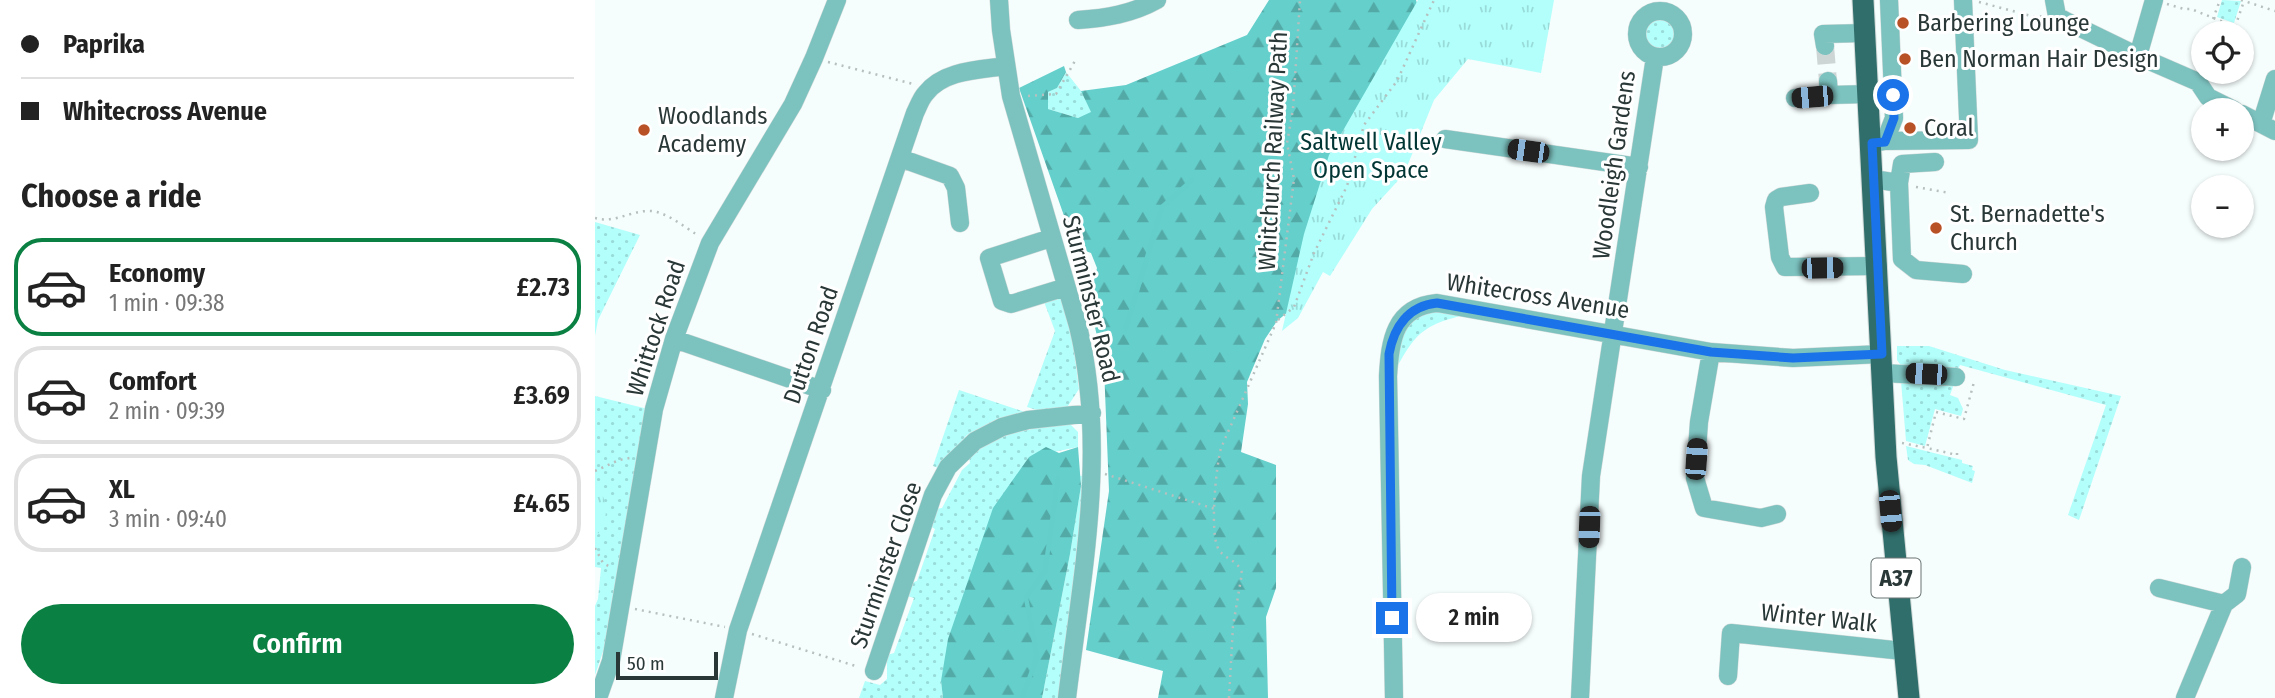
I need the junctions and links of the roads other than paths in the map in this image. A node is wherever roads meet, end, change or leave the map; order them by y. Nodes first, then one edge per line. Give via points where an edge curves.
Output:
1 (837, 0) edge
2 (999, 0) edge
3 (1157, 0) edge
4 (1863, 0) edge
5 (1889, 0) edge
6 (1963, 0) edge
7 (2154, 0) edge
8 (2055, 8) edge
9 (1078, 20) dead end
10 (1865, 33) junction
11 (1825, 46) dead end
12 (2138, 56) junction
13 (1655, 57) dead end
14 (1006, 66) junction
15 (2275, 79) edge
16 (1869, 94) junction
17 (1795, 98) dead end
18 (2210, 98) edge
19 (2268, 127) edge
20 (1445, 139) dead end
21 (1878, 142) junction
22 (899, 158) junction
23 (1935, 162) dead end
24 (1639, 167) junction
25 (1873, 178) junction
26 (1899, 183) junction
27 (1810, 193) dead end
28 (960, 223) dead end
29 (1051, 238) junction
30 (1878, 266) junction
31 (1963, 274) dead end
32 (1066, 287) junction
33 (1614, 333) junction
34 (674, 339) junction
35 (1711, 352) junction
36 (1882, 363) junction
37 (1956, 377) dead end
38 (822, 390) junction
39 (1092, 413) junction
40 (1777, 514) dead end
41 (2242, 567) dead end
42 (2159, 588) dead end
43 (2224, 604) junction
44 (1903, 652) junction
45 (866, 669) road end
46 (1728, 676) dead end
47 (598, 698) edge
48 (724, 698) edge
49 (1067, 698) edge
50 (1394, 698) edge
51 (1580, 698) edge
52 (1909, 698) edge
53 (2185, 698) edge

1 - 34 street, Whittock Road via 793,104 710,243
2 - 14 street, Sturminster Road
3 - 9 street via 1112,18
4 - 10 highway, A37
5 - 21 street via 1894,118
6 - 21 street via 1969,140
7 - 12 street
8 - 12 street
10 - 11 street via 1823,34
10 - 16 highway, A37
12 - 18 street via 2198,82
13 - 24 street, Woodleigh Gardens
14 - 22 street, Dutton Road via 959,72 926,92
14 - 29 street, Sturminster Road
15 - 19 street
16 - 17 street via 1828,88
16 - 21 highway, A37
20 - 24 street
21 - 25 highway, A37
22 - 28 street via 950,176
22 - 38 street, Dutton Road
23 - 26 street via 1902,164
24 - 33 street, Woodleigh Gardens
25 - 26 street
25 - 30 highway, A37
26 - 31 street via 1902,259 1916,270
27 - 30 street via 1776,200 1780,257 1785,267
29 - 32 street, Sturminster Road
29 - 32 street via 989,258 992,269 1002,301 1011,304
30 - 36 highway, A37
32 - 39 street, Sturminster Road via 1085,356
33 - 35 street, Whitecross Avenue
33 - 50 street, Whitecross Avenue via 1437,303 1423,304 1398,326 1392,338 1388,376
33 - 51 street, Woodleigh Gardens via 1591,476
34 - 38 street
34 - 47 street, Whittock Road via 654,409 611,662
35 - 36 street, Whitecross Avenue
35 - 40 street via 1695,478 1704,508 1761,518
36 - 37 street, Whitecross Avenue
36 - 44 highway, A37
38 - 48 street, Dutton Road via 738,629
39 - 45 street, Sturminster Close via 1002,427 975,441 949,467 933,495
39 - 49 street, Sturminster Road via 1091,510
41 - 43 street via 2237,594
42 - 43 street
43 - 53 street via 2215,624 2215,645
44 - 46 street, Winter Walk via 1731,633
44 - 52 highway, A37

